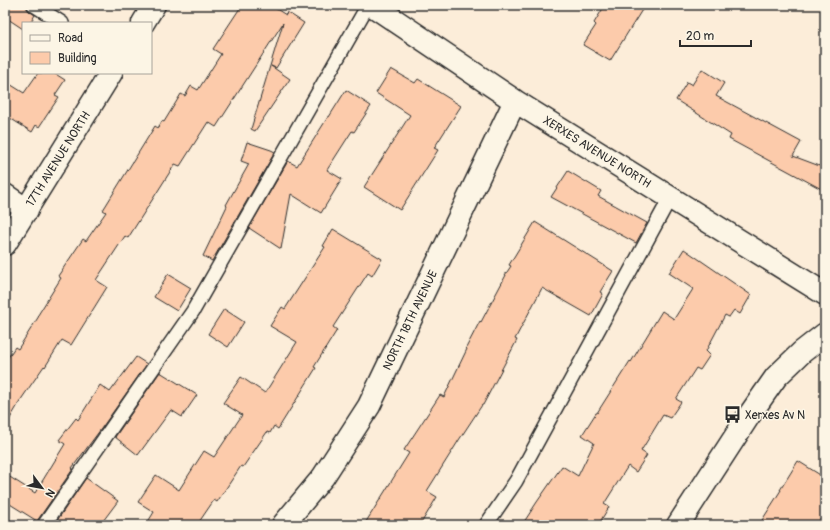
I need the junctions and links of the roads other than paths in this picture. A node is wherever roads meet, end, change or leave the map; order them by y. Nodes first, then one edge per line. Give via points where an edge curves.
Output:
1 (34, 5) edge
2 (154, 5) edge
3 (368, 5) edge
4 (372, 5) edge
5 (60, 22) edge
6 (144, 22) edge
7 (110, 74) edge
8 (515, 101) junction
9 (5, 195) edge
10 (670, 198) junction
11 (27, 210) junction
12 (5, 244) edge
13 (825, 294) edge
14 (825, 334) edge
15 (44, 525) edge
16 (283, 525) edge
17 (486, 525) edge
18 (678, 525) edge

1 - 5 lane
2 - 6 street
3 - 15 lane via 193,311
4 - 8 street, XERXES AVENUE NORTH
7 - 11 street, 17TH AVENUE NORTH
8 - 10 street, XERXES AVENUE NORTH
8 - 16 street, NORTH 18TH AVENUE via 369,406 323,476
9 - 11 street
10 - 13 street, XERXES AVENUE NORTH
10 - 17 lane via 516,481
11 - 12 street, 17TH AVENUE NORTH
14 - 18 street via 776,377

